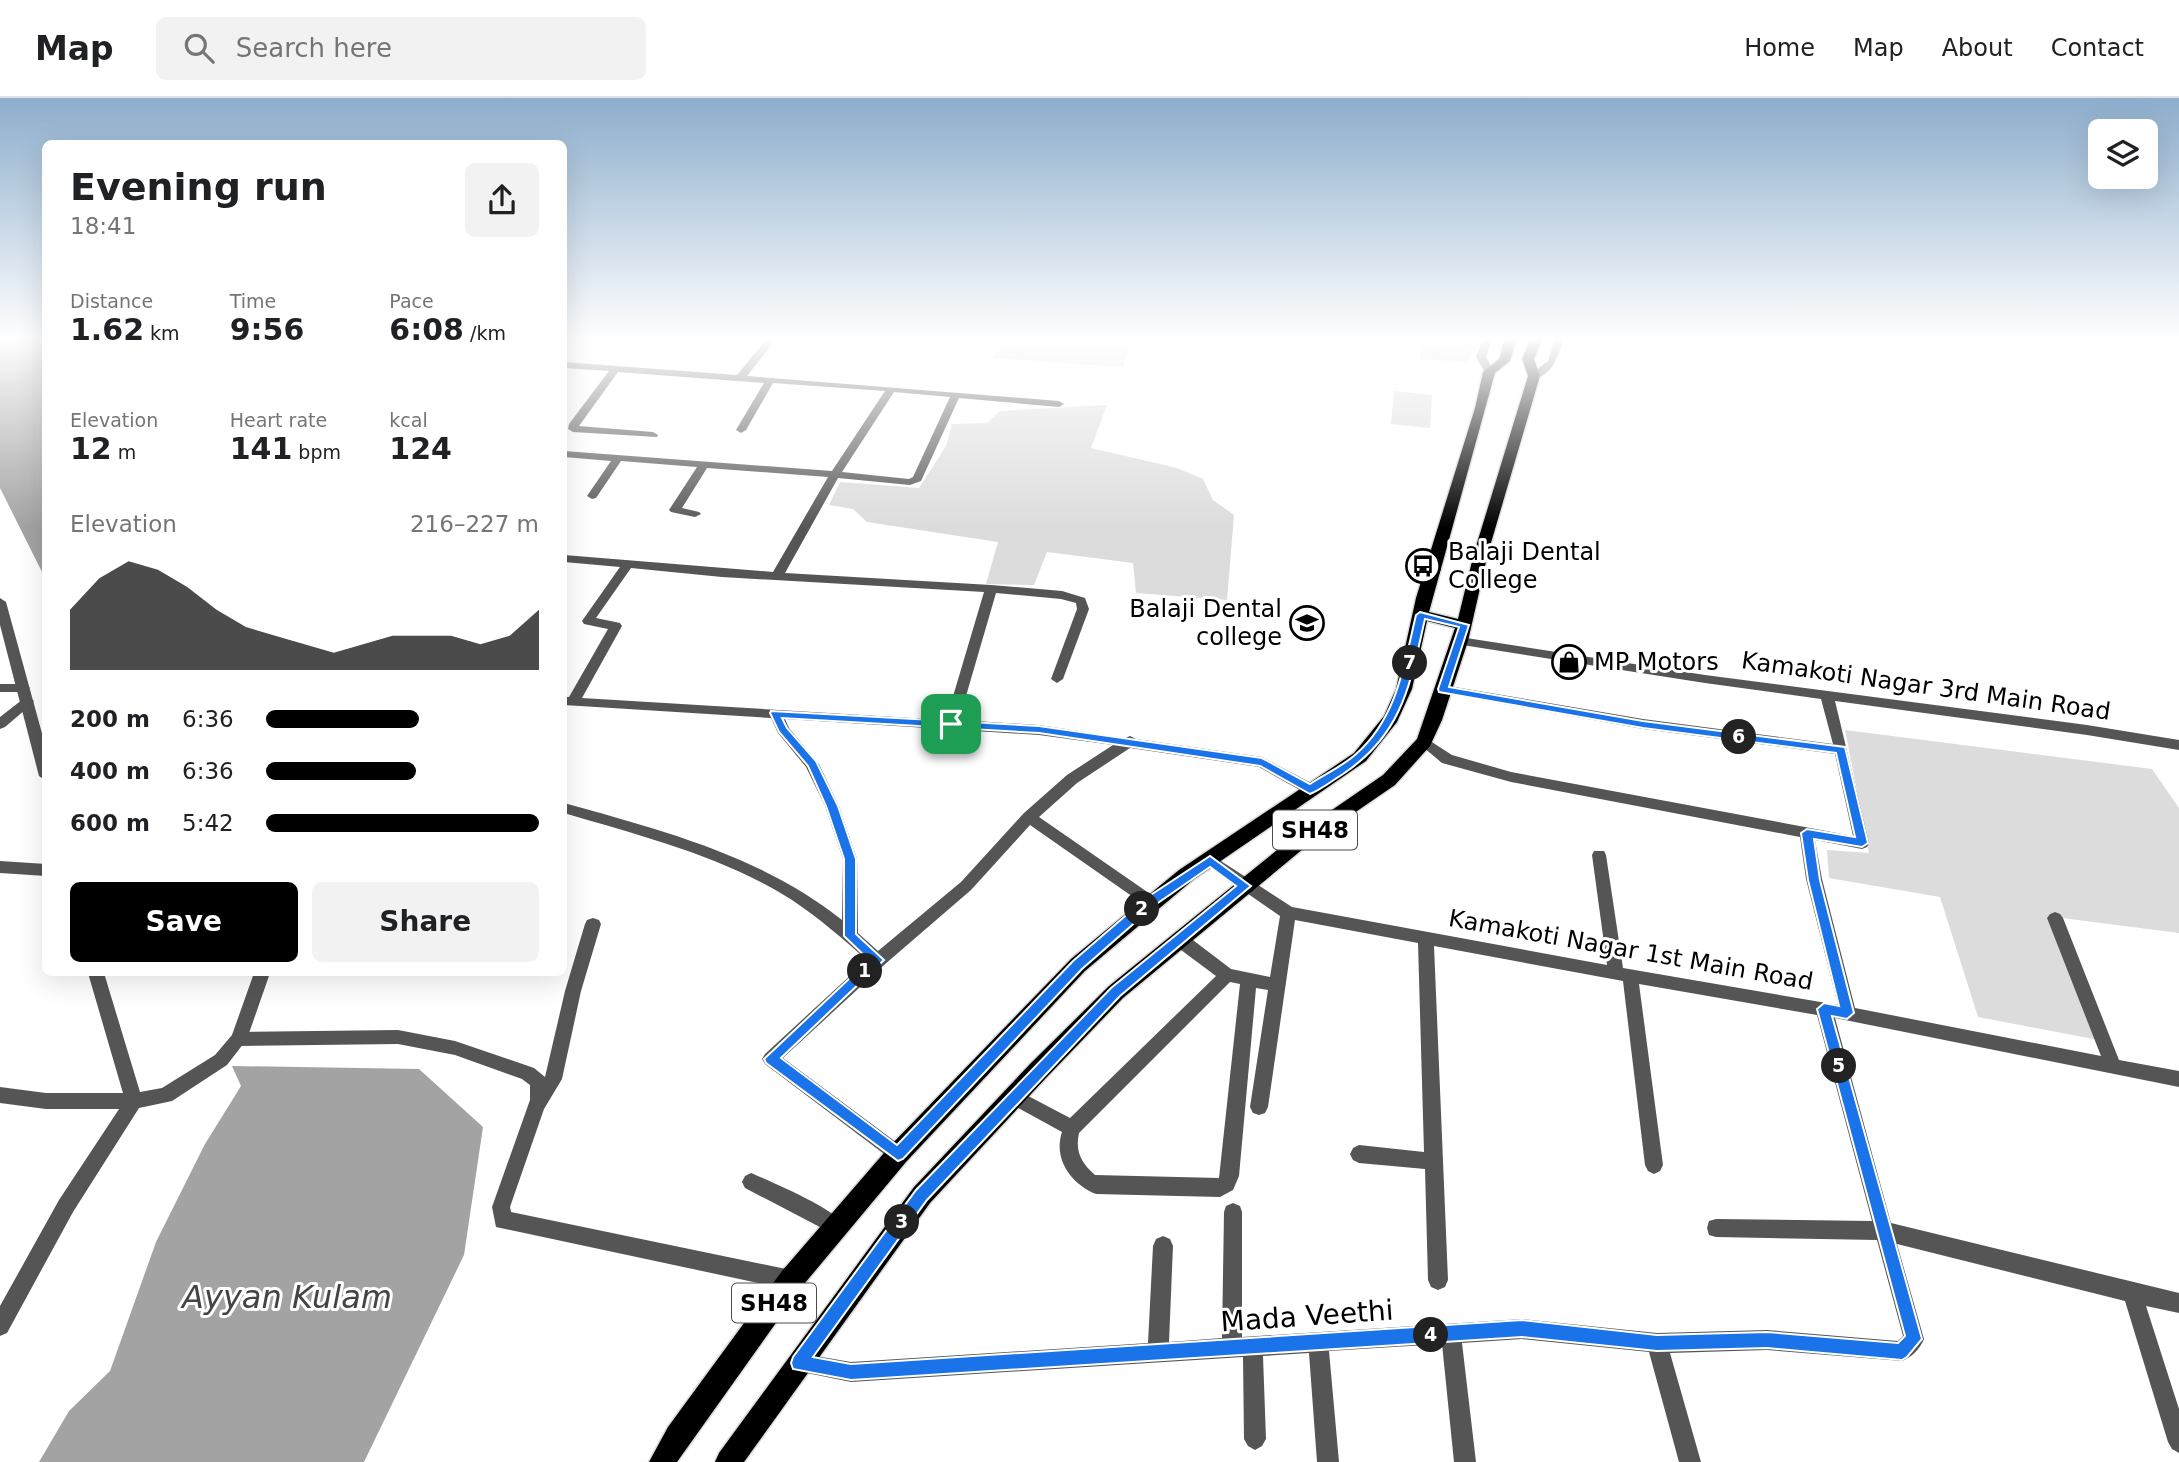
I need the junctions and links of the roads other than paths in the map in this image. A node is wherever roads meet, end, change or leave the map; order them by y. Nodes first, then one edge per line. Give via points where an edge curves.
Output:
1 (591, 401) edge
2 (758, 401) edge
3 (883, 401) edge
4 (953, 401) edge
5 (1025, 401) edge
6 (1483, 401) edge
7 (1528, 401) edge
8 (1059, 404) dead end
9 (741, 430) dead end
10 (653, 435) dead end
11 (567, 454) edge
12 (618, 458) junction
13 (705, 463) junction
14 (835, 474) junction
15 (592, 496) dead end
16 (695, 514) dead end
17 (567, 558) edge
18 (629, 563) junction
19 (777, 576) junction
20 (991, 589) junction
21 (0, 602) edge
22 (1420, 615) junction
23 (1464, 625) junction
24 (4, 628) edge
25 (1460, 641) junction
26 (1057, 679) dead end
27 (0, 688) edge
28 (1443, 689) junction
29 (26, 695) junction
30 (1827, 695) junction
31 (568, 701) edge
32 (775, 713) junction
33 (0, 724) edge
34 (951, 724) junction
35 (1130, 741) junction
36 (1424, 742) junction
37 (2179, 745) edge
38 (1841, 750) junction
39 (42, 760) edge
40 (1310, 789) junction
41 (567, 809) edge
42 (1029, 817) junction
43 (1807, 833) junction
44 (1599, 855) dead end
45 (1210, 860) junction
46 (0, 867) edge
47 (42, 870) edge
48 (1245, 886) junction
49 (1151, 902) junction
50 (1289, 913) junction
51 (2054, 918) dead end
52 (593, 925) dead end
53 (850, 936) junction
54 (1426, 938) junction
55 (1179, 939) junction
56 (877, 960) junction
57 (1227, 975) junction
58 (1623, 975) junction
59 (97, 976) edge
60 (261, 976) edge
61 (1248, 981) junction
62 (1277, 985) junction
63 (1824, 1009) junction
64 (1847, 1013) junction
65 (239, 1039) junction
66 (2113, 1066) junction
67 (2179, 1079) edge
68 (0, 1095) edge
69 (1015, 1097) junction
70 (134, 1101) junction
71 (1259, 1107) dead end
72 (535, 1110) junction
73 (1072, 1128) junction
74 (898, 1154) junction
75 (1359, 1154) dead end
76 (1433, 1161) junction
77 (1654, 1165) dead end
78 (751, 1182) dead end
79 (1233, 1212) dead end
80 (836, 1227) junction
81 (1716, 1228) dead end
82 (1884, 1231) junction
83 (1163, 1246) dead end
84 (791, 1280) junction
85 (1438, 1280) dead end
86 (2132, 1293) junction
87 (2179, 1303) edge
88 (0, 1326) edge
89 (1451, 1334) junction
90 (1318, 1343) junction
91 (1657, 1343) junction
92 (1243, 1348) junction
93 (1158, 1354) junction
94 (799, 1363) junction
95 (1255, 1439) dead end
96 (2179, 1442) edge
97 (662, 1462) edge
98 (728, 1462) edge
99 (1328, 1462) edge
100 (1465, 1462) edge
101 (1690, 1462) edge

1 - 10 street via 573,429
2 - 9 street
3 - 14 street
4 - 14 street via 914,481
5 - 8 street
6 - 22 main road, SH48
7 - 23 main road, SH48
11 - 12 street
12 - 13 street
12 - 15 street
13 - 14 street
13 - 16 street via 675,510
14 - 19 street
17 - 18 street
18 - 19 street
18 - 31 street via 588,621 616,626
19 - 20 street
20 - 26 street via 1062,594 1081,601 1083,609
20 - 34 street
21 - 24 street
22 - 23 main road
22 - 40 main road, SH48 via 1404,689 1391,718 1360,757
23 - 25 main road, SH48
24 - 29 street
25 - 28 main road, SH48
25 - 30 street, Kamakoti Nagar 3rd Main Road
27 - 29 street
28 - 36 main road, SH48
28 - 38 street via 1643,724
29 - 33 street
29 - 39 street
30 - 37 street, Kamakoti Nagar 3rd Main Road
30 - 38 street
31 - 32 street
32 - 34 street
32 - 53 street via 783,730 812,764 850,859
34 - 35 street
35 - 40 street via 1262,762
35 - 42 street via 1072,779
36 - 43 street via 1447,759 1510,777
36 - 48 main road, SH48 via 1389,780
38 - 43 street via 1862,843
40 - 45 main road, SH48
41 - 53 street via 719,856 786,889
42 - 49 street
42 - 56 street via 966,886
43 - 64 street
44 - 58 street
45 - 48 street, Kamakoti Nagar 1st Main Road
45 - 49 main road, SH48
46 - 47 street
48 - 50 street, Kamakoti Nagar 1st Main Road
48 - 55 main road, SH48
49 - 74 main road, SH48 via 1078,965
50 - 54 street, Kamakoti Nagar 1st Main Road
50 - 62 street
51 - 66 street
52 - 72 street via 553,1079
53 - 56 street
54 - 58 street, Kamakoti Nagar 1st Main Road
54 - 76 street
55 - 57 street
55 - 69 main road, SH48 via 1116,992
56 - 74 street via 771,1059
57 - 61 street
57 - 73 street
58 - 63 street, Kamakoti Nagar 1st Main Road
58 - 77 street
59 - 70 street
60 - 65 street
61 - 62 street
61 - 73 street via 1226,1184 1220,1188 1096,1185 1076,1171 1068,1146
62 - 71 street
63 - 64 street, Kamakoti Nagar 1st Main Road
63 - 82 street
64 - 66 street, Kamakoti Nagar 1st Main Road
65 - 70 street via 221,1060 191,1081 166,1095
65 - 72 street via 398,1037 455,1048 528,1073 538,1081 540,1091
66 - 67 street, Kamakoti Nagar 1st Main Road
68 - 70 street via 46,1101
69 - 73 street
69 - 94 main road, SH48 via 922,1195
70 - 88 street via 66,1206
72 - 84 street via 500,1207 503,1220
74 - 80 main road, SH48
75 - 76 street
76 - 85 street
78 - 80 street
79 - 92 street
80 - 84 main road, SH48
81 - 82 street
82 - 86 street
82 - 91 street, Mada Veethi via 1914,1339 1902,1351 1767,1340
83 - 93 street
84 - 97 main road, SH48
86 - 87 street
86 - 96 street
89 - 90 street, Mada Veethi
89 - 91 street, Mada Veethi via 1522,1329
89 - 100 street
90 - 92 street, Mada Veethi
90 - 99 street
91 - 101 street
92 - 93 street, Mada Veethi
92 - 95 street
93 - 94 street, Mada Veethi via 851,1372
94 - 98 main road, SH48

